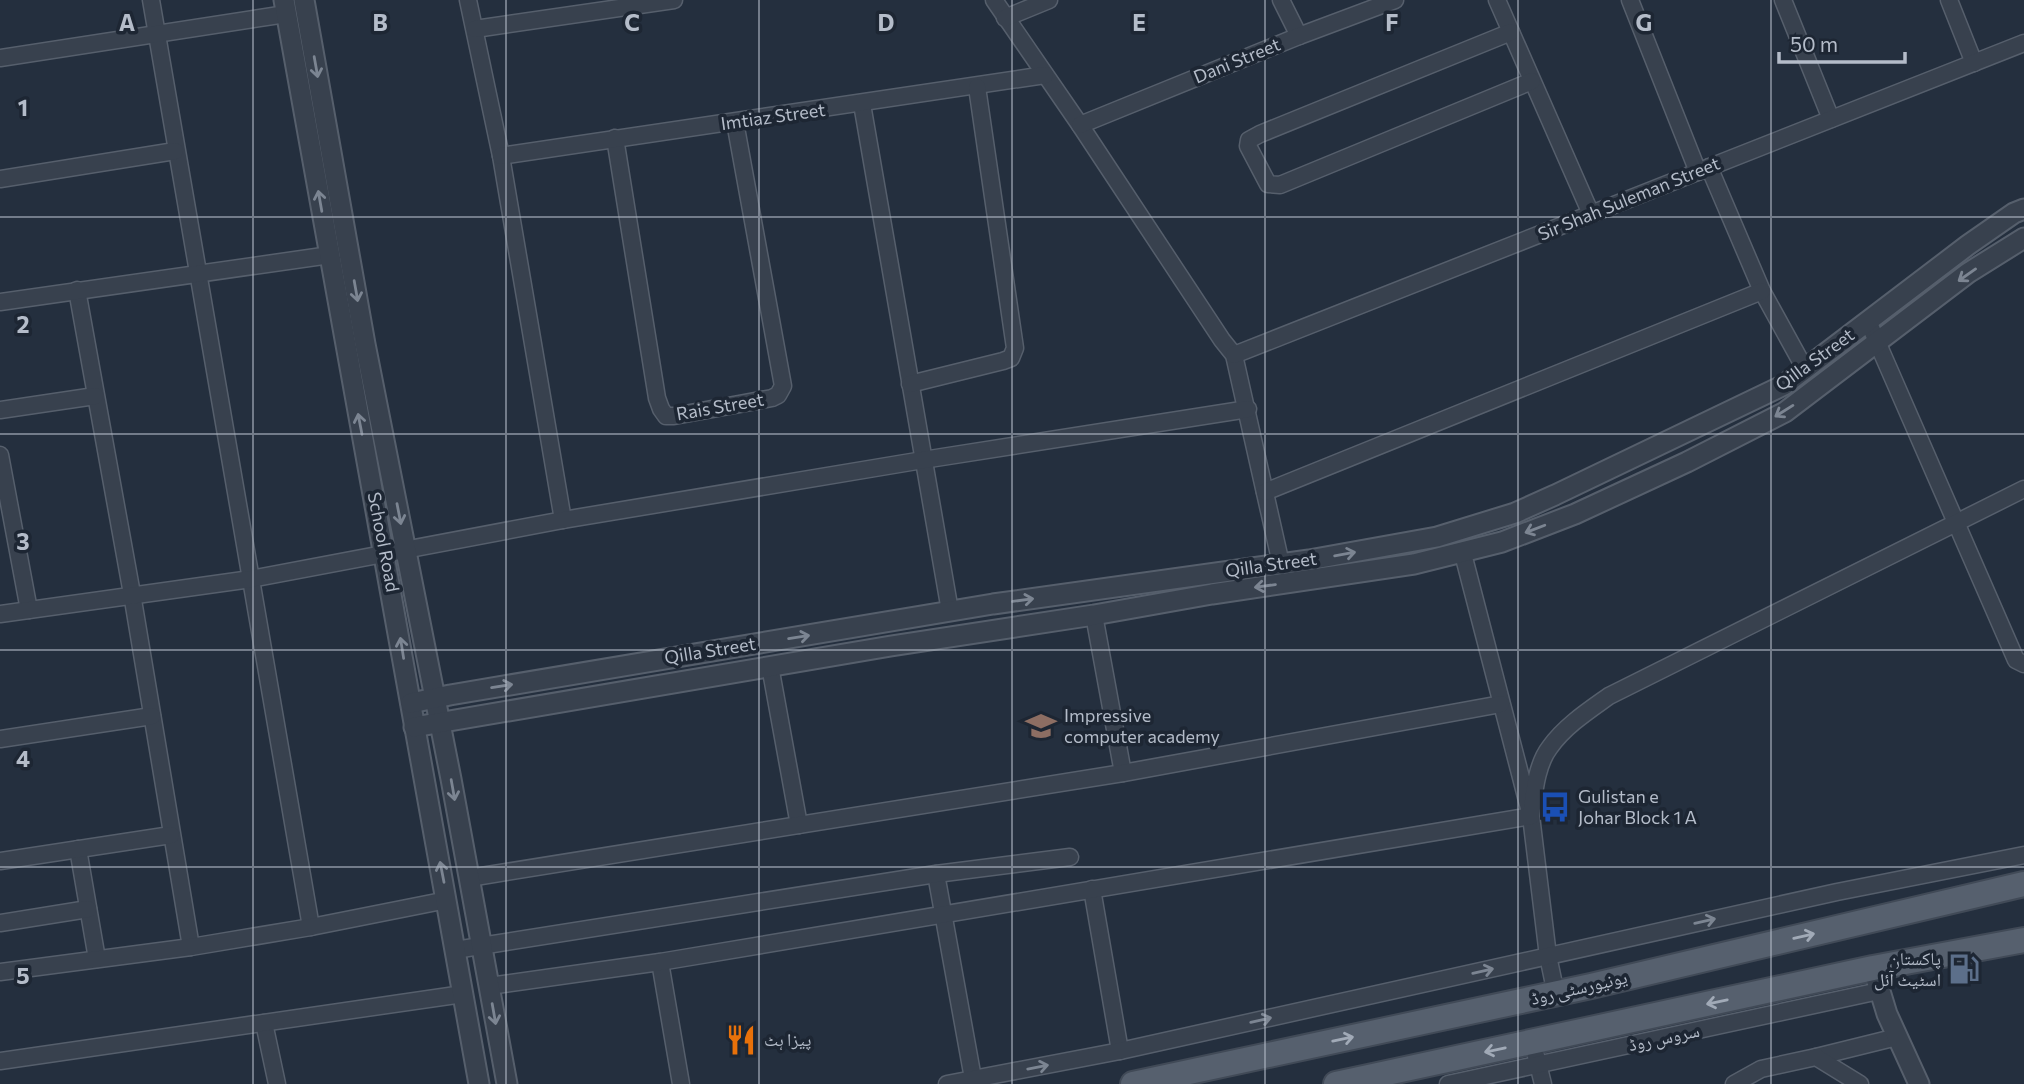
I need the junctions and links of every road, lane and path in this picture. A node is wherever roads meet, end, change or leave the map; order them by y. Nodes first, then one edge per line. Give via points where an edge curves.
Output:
1 (151, 0) edge
2 (304, 0) edge
3 (468, 0) edge
4 (674, 0) edge
5 (995, 0) edge
6 (1049, 0) edge
7 (1281, 0) edge
8 (1395, 0) edge
9 (1497, 0) edge
10 (1630, 0) edge
11 (1783, 0) edge
12 (1949, 0) edge
13 (285, 7) edge
14 (1005, 18) junction
15 (475, 29) junction
16 (1511, 32) junction
17 (155, 34) junction
18 (1298, 36) junction
19 (2024, 43) edge
20 (0, 58) edge
21 (1974, 63) junction
22 (1045, 75) junction
23 (1532, 81) junction
24 (977, 87) junction
25 (862, 104) junction
26 (1830, 120) junction
27 (735, 122) junction
28 (1080, 125) junction
29 (615, 138) junction
30 (176, 151) junction
31 (500, 156) junction
32 (1704, 169) junction
33 (0, 179) edge
34 (2024, 209) edge
35 (1591, 214) junction
36 (2024, 238) edge
37 (330, 254) junction
38 (197, 275) junction
39 (77, 290) junction
40 (1762, 291) junction
41 (0, 302) edge
42 (1868, 321) junction
43 (1877, 343) junction
44 (1234, 355) junction
45 (1805, 369) junction
46 (910, 384) junction
47 (95, 396) junction
48 (0, 410) edge
49 (1248, 410) junction
50 (0, 455) edge
51 (923, 460) junction
52 (2024, 489) edge
53 (1564, 491) junction
54 (1265, 492) junction
55 (1575, 514) junction
56 (563, 520) junction
57 (1957, 522) junction
58 (406, 550) junction
59 (1462, 554) junction
60 (386, 555) junction
61 (1281, 564) junction
62 (251, 579) junction
63 (132, 594) junction
64 (29, 610) junction
65 (950, 611) junction
66 (0, 614) edge
67 (1094, 615) junction
68 (2024, 664) edge
69 (770, 666) junction
70 (435, 698) junction
71 (411, 703) junction
72 (1501, 704) junction
73 (152, 716) junction
74 (440, 723) junction
75 (414, 727) junction
76 (0, 739) edge
77 (1123, 773) junction
78 (1531, 816) junction
79 (800, 825) junction
80 (171, 835) junction
81 (78, 849) junction
82 (2024, 855) edge
83 (1070, 857) dead end
84 (0, 861) edge
85 (936, 874) junction
86 (469, 878) junction
87 (2024, 884) edge
88 (1092, 889) junction
89 (447, 900) junction
90 (88, 909) junction
91 (943, 913) junction
92 (0, 923) edge
93 (312, 927) junction
94 (2024, 940) edge
95 (481, 946) junction
96 (191, 947) junction
97 (456, 950) junction
98 (1548, 956) junction
99 (97, 960) junction
100 (660, 962) junction
101 (0, 972) edge
102 (1876, 979) junction
103 (489, 986) junction
104 (463, 994) junction
105 (1556, 994) junction
106 (264, 1023) junction
107 (1897, 1037) junction
108 (1120, 1051) junction
109 (1535, 1053) junction
110 (1815, 1057) junction
111 (0, 1061) edge
112 (974, 1082) edge
113 (277, 1084) edge
114 (479, 1084) edge
115 (507, 1084) edge
116 (681, 1084) edge
117 (947, 1084) edge
118 (1133, 1084) edge
119 (1336, 1084) edge
120 (1448, 1084) edge
121 (1543, 1084) edge
122 (1734, 1084) edge
123 (1860, 1084) edge
124 (1919, 1084) edge

1 - 17 street
2 -> 58 street, School Road
3 - 15 street
4 - 15 street
5 - 14 street
6 - 14 street
7 - 18 street
8 - 18 street, Dani Street
9 - 16 street
10 - 32 street
11 - 26 street
12 - 21 street
13 - 17 street
37 -> 13 street, School Road
14 - 22 street
15 - 31 street
16 - 23 street
16 - 23 street via 1254,136 1248,146 1268,184 1280,185
17 - 20 street
17 - 30 street
18 - 28 street, Dani Street
19 - 21 street, Sir Shah Suleman Street
21 - 26 street, Sir Shah Suleman Street
22 - 24 street, Imtiaz Street
22 - 28 street
23 - 35 street
24 - 25 street, Imtiaz Street
24 - 46 street via 1016,348 1011,358 1003,361
25 - 27 street, Imtiaz Street
25 - 46 street
26 - 32 street, Sir Shah Suleman Street
27 - 29 street, Imtiaz Street
27 - 29 street, Rais Street via 783,386 772,398 674,416 666,416 657,398
28 - 44 street
29 - 31 street, Imtiaz Street
30 - 33 street
30 - 38 street
31 - 56 street
32 - 35 street, Sir Shah Suleman Street
32 - 40 street
34 - 42 street, Qilla Street
35 - 44 street, Sir Shah Suleman Street
36 -> 43 street, Qilla Street via 1968,273
37 - 38 street
60 -> 37 street, School Road
38 - 39 street
38 - 62 street
39 - 41 street
39 - 47 street
40 - 45 street
40 - 54 street
42 - 43 street
42 - 45 street, Qilla Street
43 -> 55 street, Qilla Street via 1784,412
43 - 57 street
44 - 49 street
45 - 53 street, Qilla Street via 1784,385
46 - 51 street
47 - 48 street
47 - 63 street
49 - 51 street
49 - 54 street
50 - 64 street
51 - 56 street
51 - 65 street
52 - 57 street
53 - 55 street
61 -> 53 street, Qilla Street via 1437,537 1515,513
54 - 61 street
55 -> 59 street, Qilla Street
56 - 58 street
57 - 68 street via 2016,660
57 - 78 street via 1609,696 1548,748 1535,782
58 - 60 street
58 - 70 street, School Road
59 -> 67 street, Qilla Street
59 - 72 street
60 - 62 street
71 -> 60 street, School Road
65 -> 61 street, Qilla Street
62 - 63 street
62 - 93 street
63 - 64 street
63 - 73 street
64 - 66 street
70 -> 65 street, Qilla Street
67 - 69 street, Qilla Street
67 - 77 street
69 - 74 street, Qilla Street
69 - 79 street
70 - 71 street, Qilla Street
70 - 74 street, School Road
71 - 75 street, School Road
72 - 77 street
72 - 78 street
73 - 76 street
73 - 80 street
74 - 75 street, Qilla Street
74 -> 86 street, School Road
89 -> 75 street, School Road
77 - 79 street
78 - 88 street
78 - 98 street
79 - 86 street
80 - 81 street
80 - 96 street
81 - 84 street
81 - 90 street
98 -> 82 street
83 - 85 street
85 - 91 street
85 - 95 street
86 - 95 street, School Road
105 -> 87 main road, یونیورسٹی روڈ
88 - 91 street
88 - 108 street
89 - 93 street
89 - 97 street, School Road
90 - 92 street
90 - 99 street
91 - 100 street
91 - 112 street
93 - 96 street
94 - 102 main road
95 - 97 street
95 - 103 street, School Road
96 - 99 street
97 - 104 street, School Road
98 - 105 street
108 -> 98 street
99 - 101 street
100 - 103 street
100 - 116 street
102 - 107 street
102 - 109 main road
103 -> 115 street, School Road
104 - 106 street
104 - 114 street, School Road
118 -> 105 main road, یونیورسٹی روڈ
106 - 111 street
106 - 113 street
107 - 110 street
107 - 124 street
112 -> 108 street
109 -> 119 main road
109 - 120 street
109 - 121 street
110 - 122 street via 1760,1069
110 - 123 street
112 - 117 street

